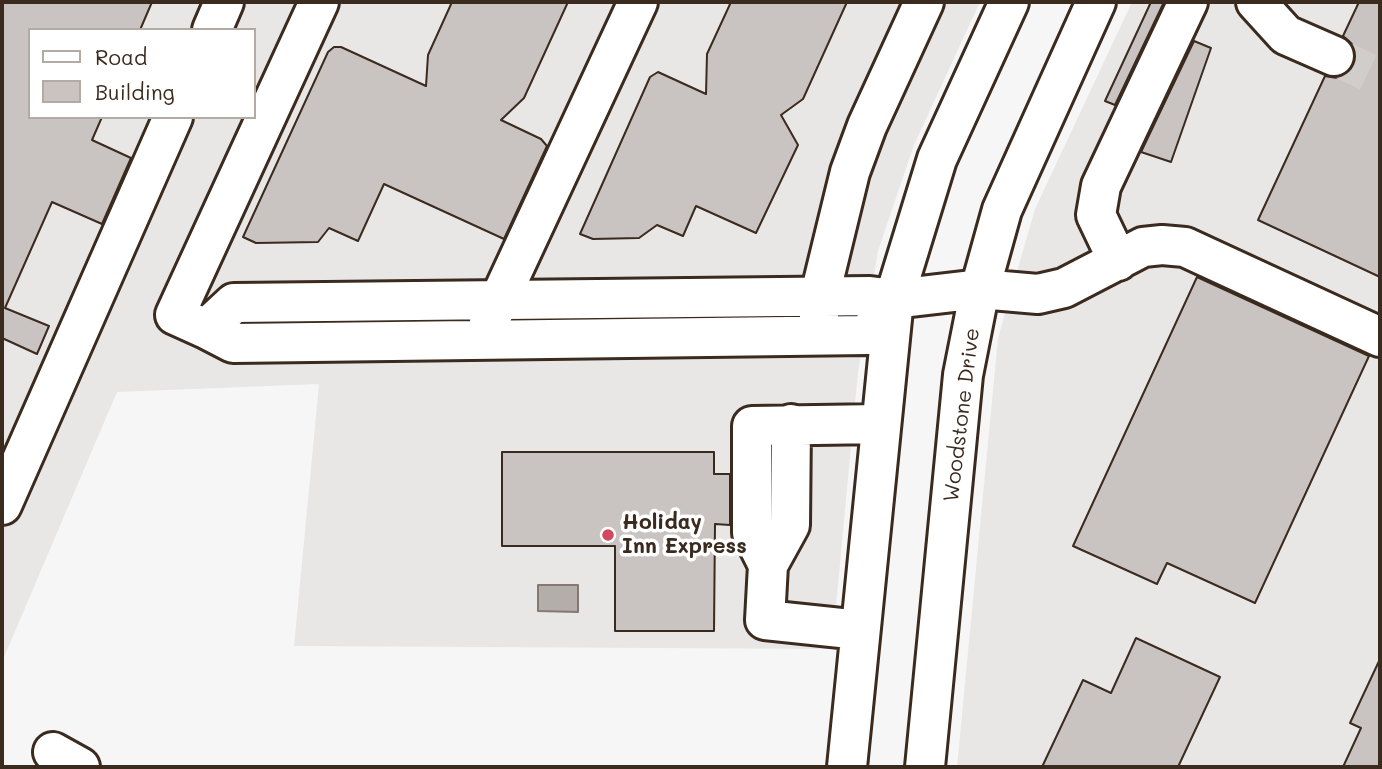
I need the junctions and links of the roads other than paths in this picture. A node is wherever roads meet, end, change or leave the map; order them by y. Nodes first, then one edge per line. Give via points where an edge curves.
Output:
1 (224, 2) edge
2 (319, 2) edge
3 (638, 2) edge
4 (924, 2) edge
5 (1009, 2) edge
6 (1096, 2) edge
7 (1188, 2) edge
8 (1256, 2) edge
9 (213, 28) edge
10 (1334, 56) tunnel mouth
11 (172, 119) edge
12 (1118, 261) junction
13 (980, 289) junction
14 (894, 299) junction
15 (499, 301) junction
16 (570, 301) junction
17 (819, 317) junction
18 (206, 329) junction
19 (1380, 337) edge
20 (570, 338) junction
21 (481, 340) junction
22 (880, 424) junction
23 (2, 505) edge
24 (860, 630) junction
25 (847, 767) edge
26 (925, 767) edge

1 - 9 street
2 - 18 street via 176,315
3 - 15 street
4 - 17 street via 850,172
5 - 14 street via 937,159
6 - 13 street, Woodstone Drive via 1002,210
7 - 12 street via 1101,186 1096,215
8 - 10 street via 1286,36
11 - 23 street
12 - 13 street via 1064,288 1038,294
12 - 19 street via 1143,247 1185,247
13 - 14 street
13 - 26 street, Woodstone Drive via 963,375
14 - 17 street via 867,335
14 - 22 street
15 - 16 street
15 - 18 street via 234,303
15 - 21 street
16 - 17 street
16 - 20 street
17 - 20 street
18 - 21 street via 233,343
20 - 21 street
22 - 24 street
22 - 24 street via 752,426 752,533 768,565 765,620
24 - 25 street

